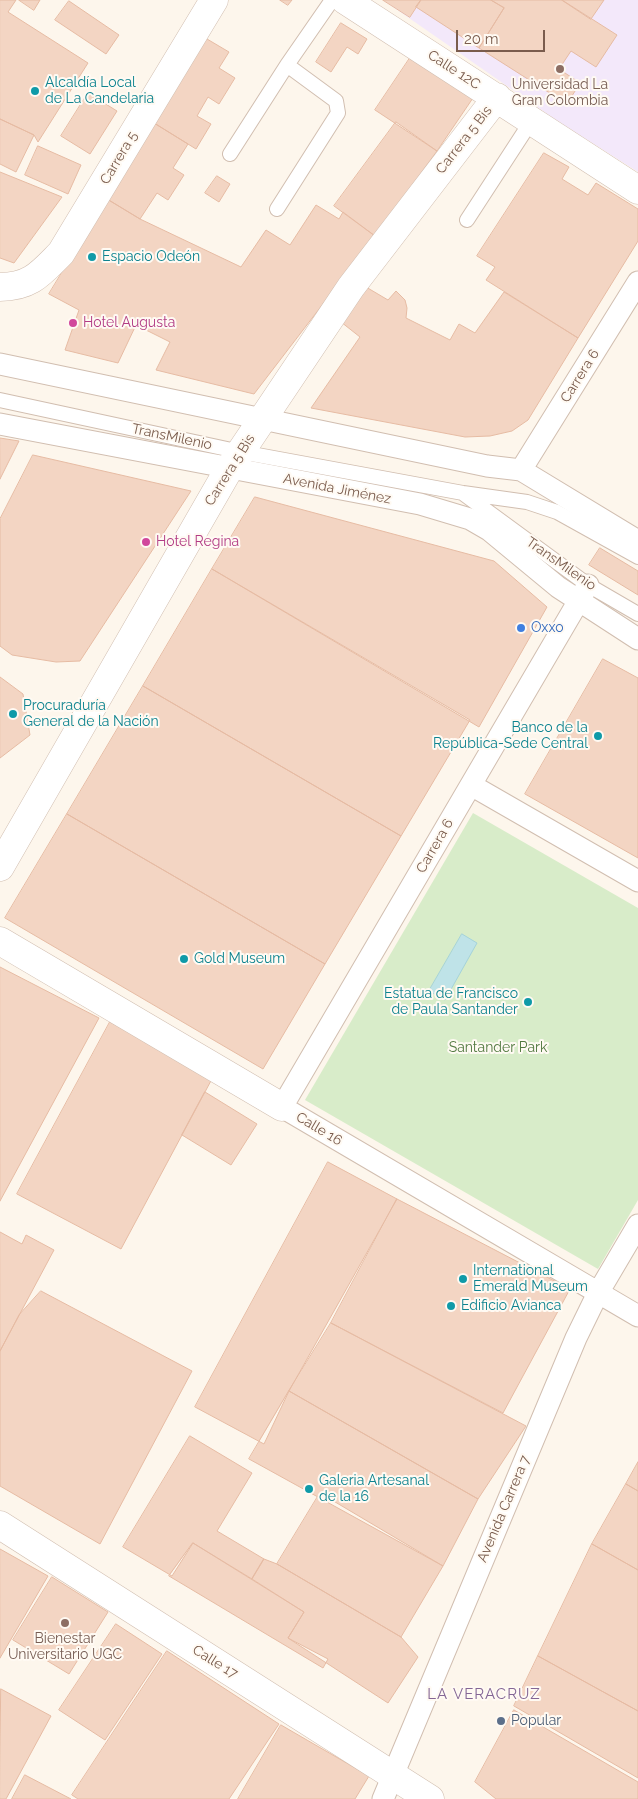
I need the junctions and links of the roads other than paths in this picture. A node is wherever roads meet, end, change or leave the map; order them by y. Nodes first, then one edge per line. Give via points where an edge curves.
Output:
1 (214, 0) edge
2 (332, 0) edge
3 (345, 0) edge
4 (287, 65) junction
5 (497, 97) junction
6 (532, 120) junction
7 (230, 154) dead end
8 (638, 190) edge
9 (277, 209) dead end
10 (467, 220) dead end
11 (638, 282) edge
12 (0, 287) edge
13 (0, 364) edge
14 (0, 400) edge
15 (262, 419) junction
16 (0, 424) edge
17 (235, 460) junction
18 (521, 470) junction
19 (463, 493) junction
20 (638, 542) edge
21 (638, 557) edge
22 (583, 593) junction
23 (638, 614) edge
24 (638, 640) edge
25 (471, 785) junction
26 (0, 867) edge
27 (638, 881) edge
28 (0, 941) edge
29 (282, 1107) junction
30 (638, 1225) edge
31 (598, 1293) junction
32 (638, 1316) edge
33 (0, 1525) edge
34 (388, 1787) edge
35 (430, 1799) edge

1 - 12 street, Carrera 5 via 61,253 38,276 16,287
2 - 4 lane
3 - 5 street, Calle 12C
4 - 7 lane
4 - 9 lane via 336,101 338,113
5 - 6 street, Calle 12C
5 - 15 street, Carrera 5 Bis via 351,287
6 - 8 street, Calle 12C
6 - 10 lane
11 - 18 street, Carrera 6
13 - 15 street
14 - 17 lane, TransMilenio
15 - 17 street, Carrera 5 Bis
15 - 18 street via 487,466
16 - 17 street, Avenida Jiménez
17 - 19 lane, TransMilenio
17 - 22 street, Avenida Jiménez via 470,519
17 - 26 street, Carrera 5 Bis
18 - 20 street
19 - 21 lane, TransMilenio via 545,507
19 - 22 lane, TransMilenio
22 - 23 lane, TransMilenio
22 - 24 street, Avenida Jiménez
22 - 25 street, Carrera 6
25 - 27 street
25 - 29 street, Carrera 6
28 - 29 street, Calle 16
29 - 31 street, Calle 16
30 - 31 street, Avenida Carrera 7
31 - 32 street, Calle 16
31 - 34 street, Avenida Carrera 7 via 576,1338
33 - 34 street, Calle 17
34 - 35 street, Calle 17

